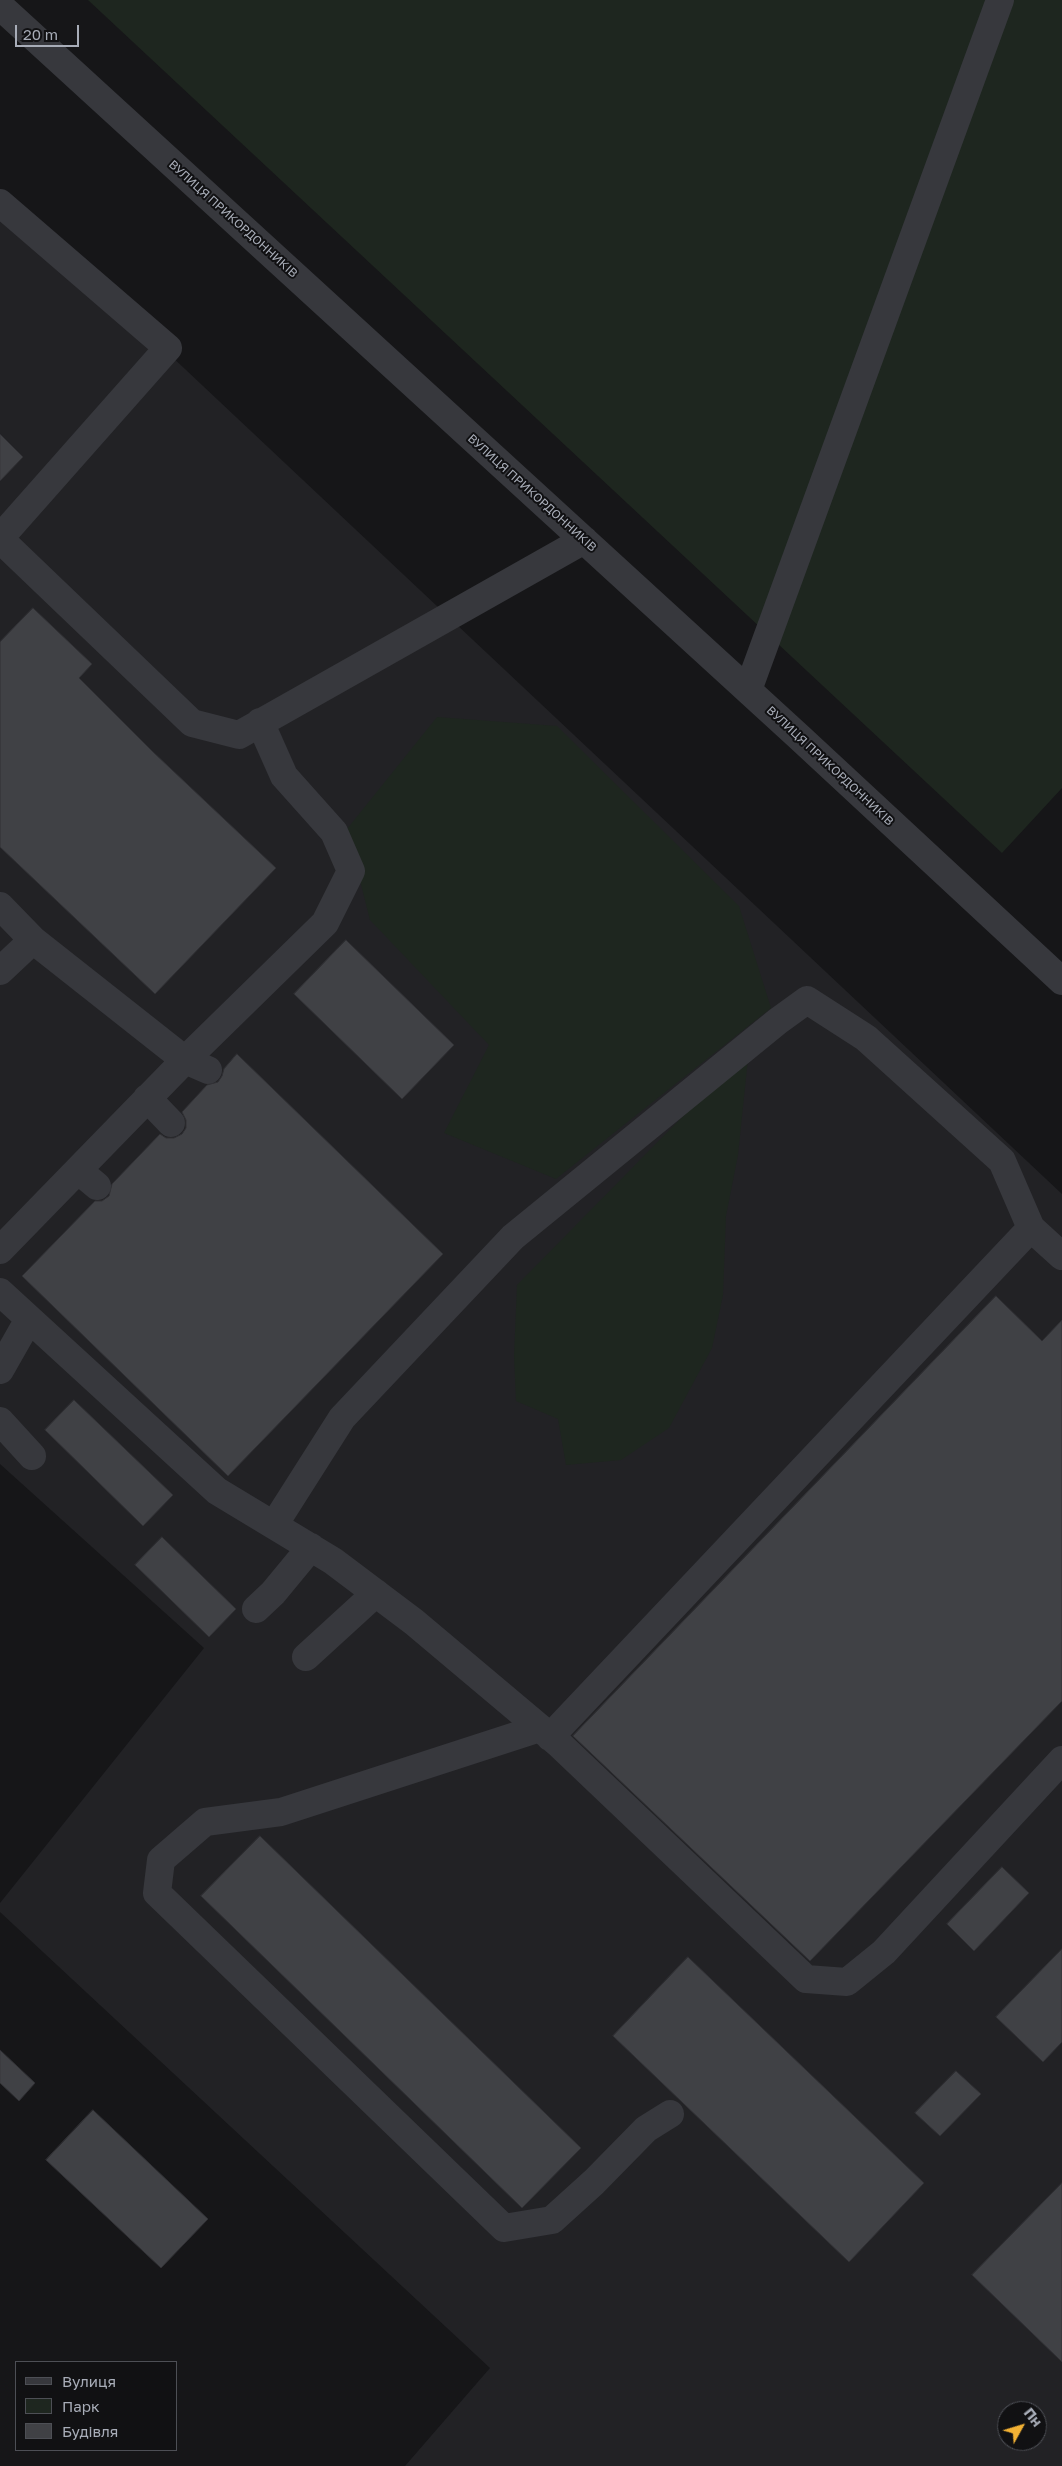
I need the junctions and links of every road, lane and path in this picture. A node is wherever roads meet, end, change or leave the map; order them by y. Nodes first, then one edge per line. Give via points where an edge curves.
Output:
1 (1000, 0) edge
2 (0, 6) edge
3 (0, 203) edge
4 (0, 539) edge
5 (584, 540) junction
6 (748, 690) junction
7 (260, 722) junction
8 (0, 906) edge
9 (33, 940) junction
10 (0, 971) edge
11 (1062, 981) edge
12 (197, 1065) junction
13 (147, 1098) junction
14 (171, 1123) dead end
15 (1031, 1228) junction
16 (0, 1250) edge
17 (1062, 1256) edge
18 (0, 1292) edge
19 (29, 1319) junction
20 (0, 1370) edge
21 (0, 1421) edge
22 (32, 1456) dead end
23 (274, 1525) junction
24 (311, 1547) junction
25 (376, 1594) junction
26 (256, 1609) dead end
27 (306, 1656) dead end
28 (545, 1732) junction
29 (1062, 1760) edge
30 (670, 2114) dead end

1 - 6 street
2 - 5 street, ВУЛИЦЯ ПРИКОРДОННИКІВ
3 - 4 street via 168,348
4 - 7 street via 192,723 239,735
5 - 6 street, ВУЛИЦЯ ПРИКОРДОННИКІВ
5 - 7 street
6 - 11 street, ВУЛИЦЯ ПРИКОРДОННИКІВ
7 - 12 street via 284,776 334,832 351,871 326,923
8 - 9 street
9 - 10 street
9 - 12 street
12 - 13 street
13 - 14 street
13 - 16 street via 88,1179 46,1217
15 - 17 street
15 - 23 street via 1002,1161 866,1038 807,1000 513,1237 342,1418
15 - 28 street
18 - 19 street
19 - 20 street
19 - 23 street via 217,1491
21 - 22 street
23 - 24 street
24 - 25 street
24 - 26 street
25 - 27 street
25 - 28 street
28 - 29 street via 806,1979 847,1982 884,1952
28 - 30 street via 281,1812 205,1822 161,1860 157,1893 504,2228 552,2220 646,2129

